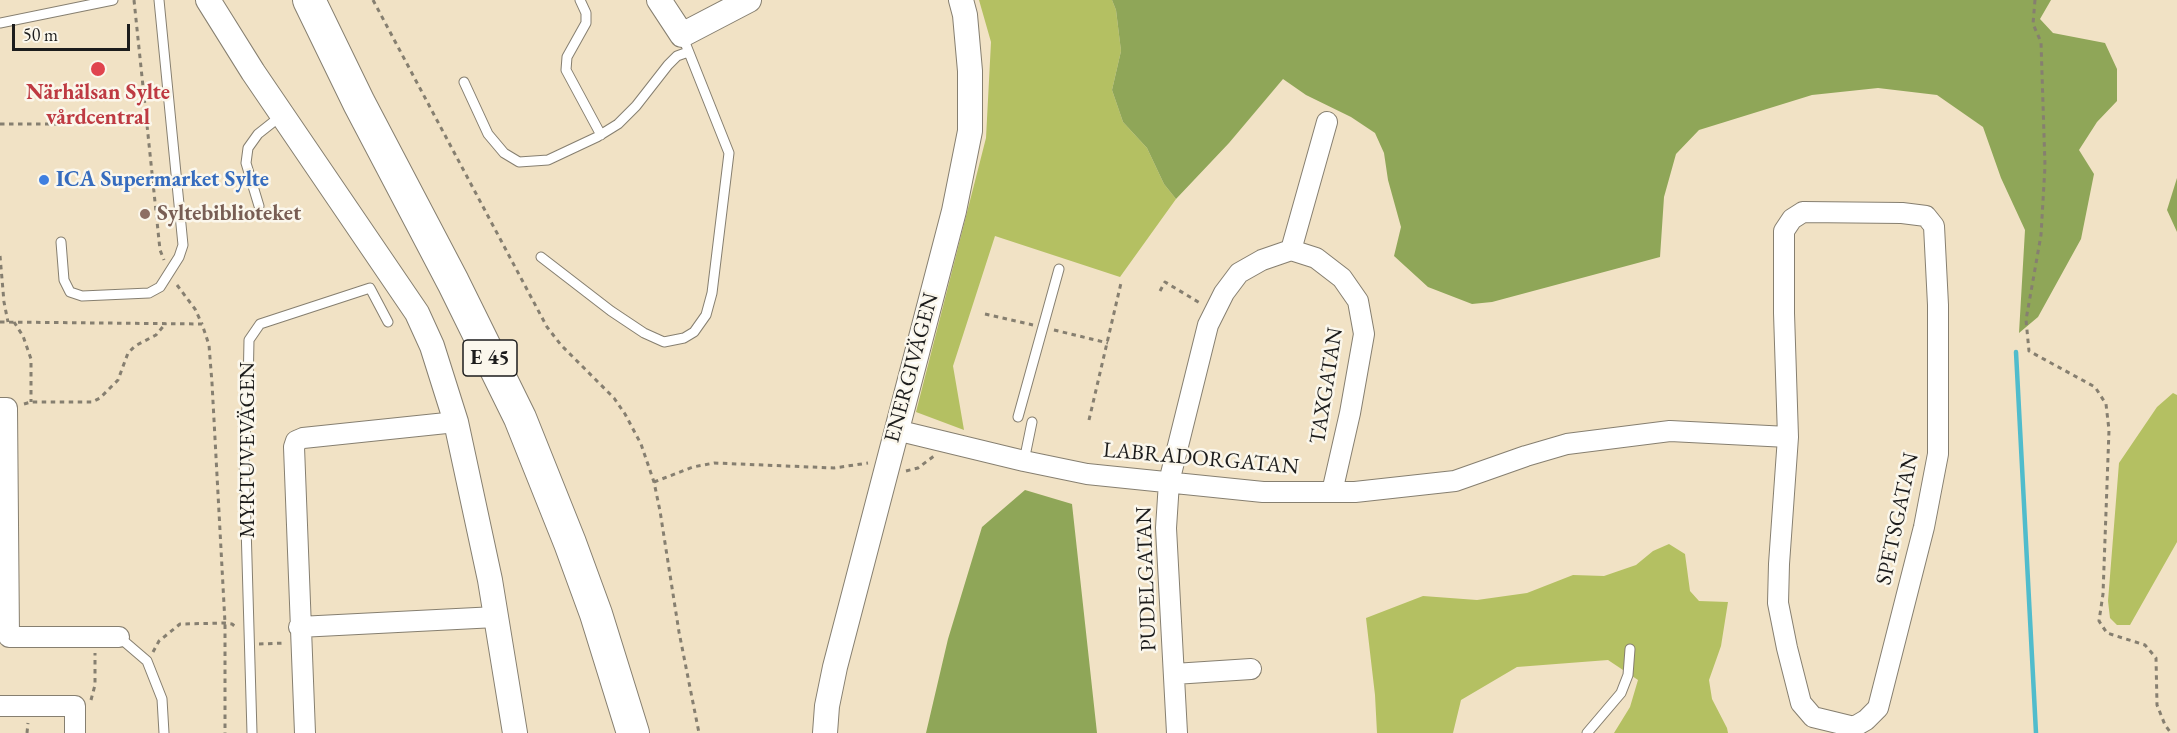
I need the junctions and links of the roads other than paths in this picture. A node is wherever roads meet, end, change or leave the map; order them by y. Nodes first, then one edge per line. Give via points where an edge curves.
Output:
1 (113, 0) edge
2 (159, 0) edge
3 (208, 0) edge
4 (309, 0) edge
5 (331, 0) edge
6 (580, 0) edge
7 (659, 0) edge
8 (749, 0) edge
9 (961, 0) edge
10 (0, 22) edge
11 (685, 44) junction
12 (464, 82) dead end
13 (282, 115) junction
14 (1326, 122) dead end
15 (601, 135) junction
16 (259, 206) dead end
17 (61, 242) dead end
18 (1291, 250) junction
19 (541, 257) dead end
20 (1059, 269) dead end
21 (388, 322) dead end
22 (4, 408) edge
23 (1018, 417) dead end
24 (456, 422) junction
25 (1032, 422) dead end
26 (896, 429) junction
27 (1788, 437) junction
28 (1024, 461) junction
29 (1169, 482) junction
30 (1332, 492) junction
31 (496, 616) junction
32 (299, 627) junction
33 (4, 637) edge
34 (119, 637) joint
35 (1629, 649) dead end
36 (1251, 669) dead end
37 (1174, 674) junction
38 (0, 706) edge
39 (75, 733) edge
40 (164, 733) edge
41 (252, 733) edge
42 (305, 733) edge
43 (515, 733) edge
44 (633, 733) edge
45 (654, 733) edge
46 (825, 733) edge
47 (1177, 733) edge
48 (1587, 733) edge

1 - 10 lane
2 - 17 lane via 183,245 170,274 149,293 82,296 70,292 64,280
3 - 13 street
4 - 44 highway, E 45 via 520,418 578,563
5 - 45 highway, E 45 via 537,410 588,534
6 - 15 lane via 586,23 567,57 566,70
7 - 11 street
8 - 11 street
9 - 26 street, ENERGIVÄGEN via 970,71 970,131 954,211
11 - 15 lane via 636,106
11 - 19 lane via 729,153 706,315 694,332 664,342 611,311
12 - 15 lane via 488,134 504,153 519,162 548,160
13 - 16 lane via 258,134 248,148 246,163
13 - 24 street via 417,313 432,346
14 - 18 street
18 - 29 street via 1239,273 1224,293 1208,325
18 - 30 street, TAXGATAN via 1316,258 1342,278 1358,301 1364,334
20 - 23 lane
21 - 41 lane, MYRTUVEVÄGEN via 370,288 260,324 249,340 244,456
22 - 33 street
24 - 31 street
24 - 32 street, MYRTUVEVÄGEN via 296,441
25 - 28 lane
26 - 28 street, LABRADORGATAN
26 - 46 street, ENERGIVÄGEN via 835,667
27 - 27 street, SPETSGATAN via 1784,231 1803,212 1926,216 1934,226 1938,305 1938,454 1924,527 1878,708 1854,728 1814,717 1801,703 1787,648 1778,603
27 - 30 street, LABRADORGATAN via 1670,431 1567,444 1455,482
28 - 29 street, LABRADORGATAN via 1088,474
29 - 30 street, LABRADORGATAN via 1263,492
29 - 37 street, PUDELGATAN via 1166,528
31 - 32 street
31 - 43 street
32 - 42 street, MYRTUVEVÄGEN
33 - 34 street
34 - 40 lane via 147,661 162,699
35 - 48 lane via 1628,675 1621,693
36 - 37 street, PUDELGATAN
37 - 47 street, PUDELGATAN
38 - 39 street via 75,706

